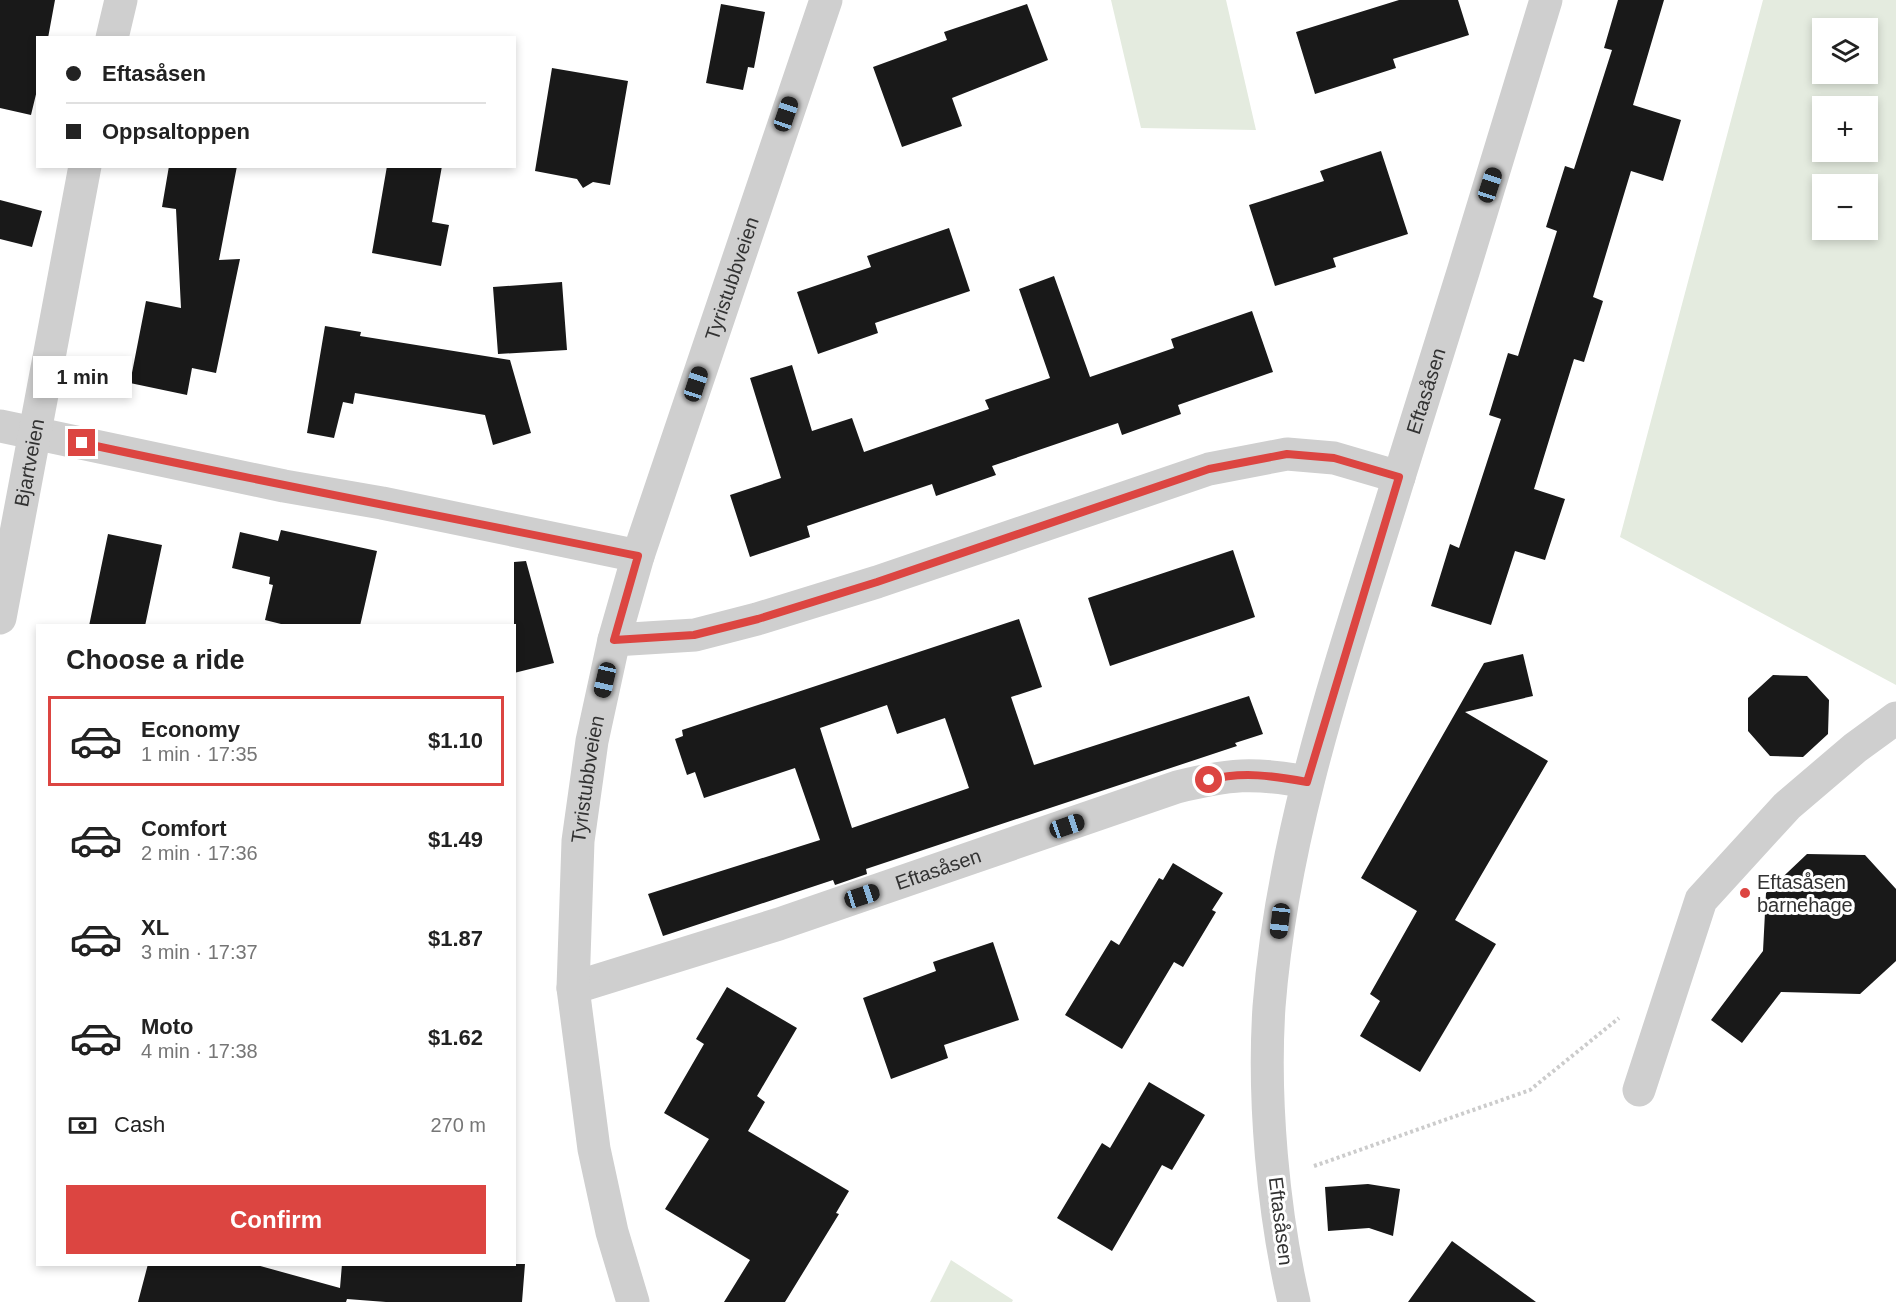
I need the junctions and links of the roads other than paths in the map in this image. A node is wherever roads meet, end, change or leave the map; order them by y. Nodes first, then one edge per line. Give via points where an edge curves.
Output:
1 (120, 0) edge
2 (826, 0) edge
3 (1546, 0) edge
4 (112, 36) edge
5 (85, 168) edge
6 (0, 426) edge
7 (37, 433) junction
8 (1399, 477) junction
9 (638, 556) junction
10 (0, 618) edge
11 (614, 640) junction
12 (1896, 718) edge
13 (1307, 782) junction
14 (573, 988) junction
15 (1639, 1090) dead end
16 (633, 1302) edge
17 (1294, 1302) edge

1 - 4 street
2 - 9 street, Tyristubbveien
3 - 8 street, Eftasåsen
5 - 7 street, Bjartveien
6 - 7 street
7 - 9 street
7 - 10 street, Bjartveien
8 - 11 street via 1334,458 1287,454 1209,469 758,619 694,635
8 - 13 street, Eftasåsen
9 - 11 street, Tyristubbveien
11 - 14 street, Tyristubbveien via 592,741 578,841
12 - 15 street via 1787,806 1701,900
13 - 14 street, Eftasåsen via 1266,775 1225,776 1178,787 801,916
13 - 17 street, Eftasåsen via 1280,921 1267,1051 1274,1180
14 - 16 street, Tyristubbveien via 594,1149 612,1232

